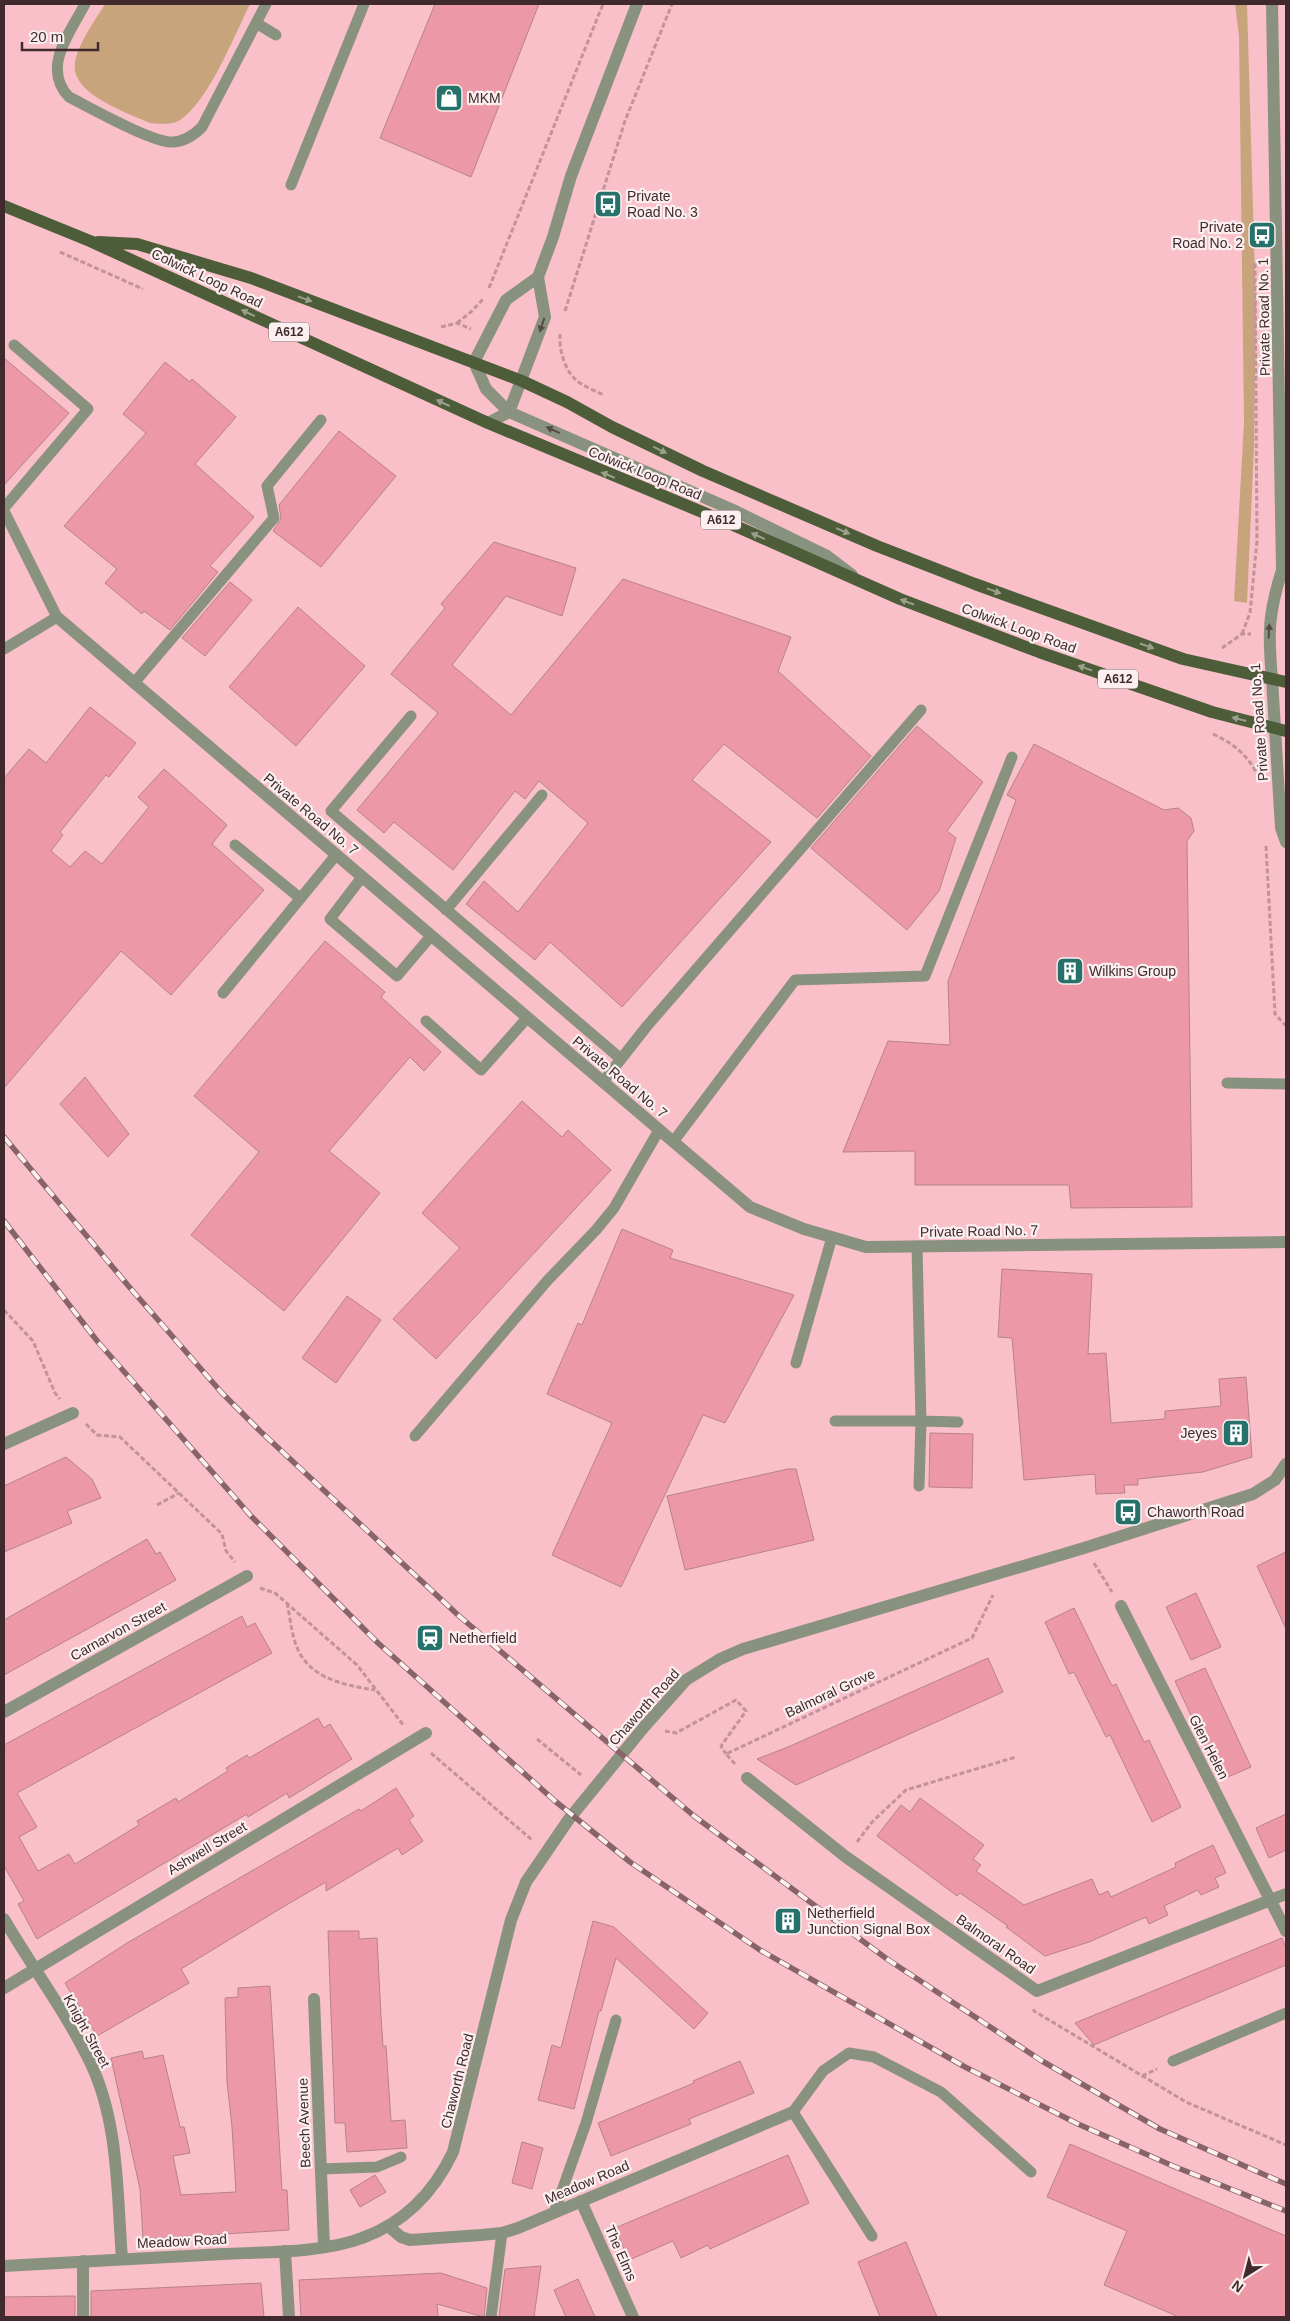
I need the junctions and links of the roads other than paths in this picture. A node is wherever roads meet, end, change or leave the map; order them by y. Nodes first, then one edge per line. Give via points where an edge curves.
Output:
1 (85, 4) edge
2 (266, 4) edge
3 (364, 4) edge
4 (638, 4) edge
5 (1272, 4) edge
6 (256, 23) junction
7 (276, 35) dead end
8 (292, 184) dead end
9 (4, 206) edge
10 (90, 241) junction
11 (538, 278) junction
12 (14, 344) dead end
13 (474, 362) junction
14 (522, 381) junction
15 (509, 412) junction
16 (322, 420) dead end
17 (488, 423) junction
18 (1284, 463) edge
19 (4, 509) edge
20 (1282, 570) junction
21 (862, 583) junction
22 (1286, 583) edge
23 (57, 617) junction
24 (4, 649) edge
25 (1272, 679) junction
26 (1286, 682) edge
27 (134, 683) junction
28 (921, 710) dead end
29 (411, 716) dead end
30 (1281, 729) edge
31 (1012, 757) dead end
32 (542, 795) dead end
33 (1286, 842) edge
34 (235, 845) dead end
35 (336, 855) junction
36 (362, 877) junction
37 (300, 898) junction
38 (446, 910) junction
39 (431, 936) junction
40 (223, 993) dead end
41 (527, 1018) junction
42 (426, 1021) dead end
43 (621, 1059) junction
44 (603, 1082) junction
45 (1227, 1083) dead end
46 (1286, 1084) edge
47 (659, 1130) junction
48 (673, 1142) junction
49 (832, 1237) junction
50 (1286, 1242) edge
51 (917, 1246) junction
52 (796, 1363) dead end
53 (73, 1413) road end
54 (835, 1421) dead end
55 (920, 1421) junction
56 (958, 1422) dead end
57 (415, 1436) dead end
58 (4, 1444) edge
59 (1286, 1469) edge
60 (919, 1486) dead end
61 (247, 1576) road end
62 (1121, 1606) road end
63 (4, 1712) edge
64 (420, 1736) road end
65 (747, 1778) road end
66 (1286, 1894) edge
67 (1271, 1900) junction
68 (4, 1919) edge
69 (1286, 1931) edge
70 (34, 1970) junction
71 (4, 1988) edge
72 (314, 1999) dead end
73 (1286, 2013) edge
74 (616, 2020) dead end
75 (1173, 2061) dead end
76 (793, 2112) junction
77 (401, 2157) dead end
78 (321, 2168) junction
79 (1031, 2172) dead end
80 (581, 2201) junction
81 (554, 2213) junction
82 (405, 2216) joint
83 (388, 2226) junction
84 (502, 2233) junction
85 (872, 2236) dead end
86 (324, 2246) junction
87 (285, 2251) junction
88 (122, 2259) junction
89 (83, 2261) junction
90 (4, 2266) edge
91 (83, 2317) edge
92 (290, 2317) edge
93 (491, 2317) edge
94 (633, 2317) edge

1 - 6 lane via 58,58 56,73 62,90 69,97 163,141 184,140 202,127
2 - 6 lane
3 - 8 lane
4 - 11 street via 571,176
5 - 18 street, Private Road No. 1
6 - 7 lane
9 - 10 main road, Colwick Loop Road / A612
10 -> 13 main road, Colwick Loop Road / A612 via 137,244 251,278
17 -> 10 main road, Colwick Loop Road / A612
11 - 13 street via 506,300
11 -> 14 street via 545,317
12 - 19 lane via 88,409
13 - 14 main road, Colwick Loop Road / A612
13 - 15 street via 486,389
14 - 15 street
14 -> 25 main road, Colwick Loop Road / A612 via 704,471 877,546 1164,652
15 - 17 street
21 -> 15 street via 828,556 733,510
16 - 27 lane via 267,486 274,518
21 -> 17 main road, Colwick Loop Road / A612 via 731,524
18 - 20 street, Private Road No. 1
19 - 23 lane
20 - 22 street, Private Road No. 1
25 -> 20 street, Private Road No. 1 via 1268,633 1271,603
30 -> 21 main road, Colwick Loop Road / A612 via 1212,712 1039,652
23 - 24 lane
23 - 27 street, Private Road No. 7
25 - 26 main road, Colwick Loop Road / A612
25 - 30 street, Private Road No. 1
27 - 35 street, Private Road No. 7
28 - 43 lane
29 - 38 lane via 331,812
30 - 33 street, Private Road No. 1 via 1281,828
31 - 48 lane via 926,976 795,980
32 - 38 lane
34 - 37 lane
35 - 36 street, Private Road No. 7
35 - 37 lane
36 - 39 street, Private Road No. 7
36 - 39 lane via 330,919 397,976
37 - 40 lane
38 - 43 lane
39 - 41 street, Private Road No. 7
41 - 42 lane via 481,1070
41 - 44 street, Private Road No. 7
43 - 44 lane
44 - 47 street, Private Road No. 7
45 - 46 lane
47 - 48 street, Private Road No. 7
47 - 57 lane via 614,1208 547,1280
48 - 49 street, Private Road No. 7 via 750,1207 804,1230
49 - 51 street, Private Road No. 7 via 866,1247
49 - 52 lane
50 - 51 street, Private Road No. 7
51 - 55 lane
53 - 58 street
54 - 55 lane
55 - 56 lane
55 - 60 lane
59 - 82 street, Chaworth Road via 1252,1494 1084,1548 744,1649 686,1680 569,1819 526,1882 511,1920 453,2152 442,2175
61 - 63 street, Carnarvon Street
62 - 67 street, Glen Helen
64 - 70 street, Ashwell Street
65 - 67 street, Balmoral Road via 846,1857 1037,1991
66 - 67 street, Balmoral Road
67 - 69 street, Glen Helen
68 - 70 street, Knight Street
70 - 71 street, Ashwell Street
70 - 88 street, Knight Street via 87,2055 104,2100 112,2140
72 - 78 street, Beech Avenue
73 - 75 lane
74 - 81 lane via 586,2123
76 - 79 lane via 823,2071 849,2053 874,2057 941,2092
76 - 80 street, Meadow Road
76 - 85 lane
77 - 78 lane via 377,2167
78 - 86 street, Beech Avenue
80 - 81 street, Meadow Road
80 - 94 street, The Elms
81 - 84 street, Meadow Road
82 - 83 street, Meadow Road
83 - 84 street, Meadow Road via 410,2240
83 - 86 street, Meadow Road via 362,2238
84 - 93 lane
86 - 87 street, Meadow Road
87 - 88 street, Meadow Road
87 - 92 street
88 - 89 street, Meadow Road
89 - 90 street, Meadow Road
89 - 91 street

